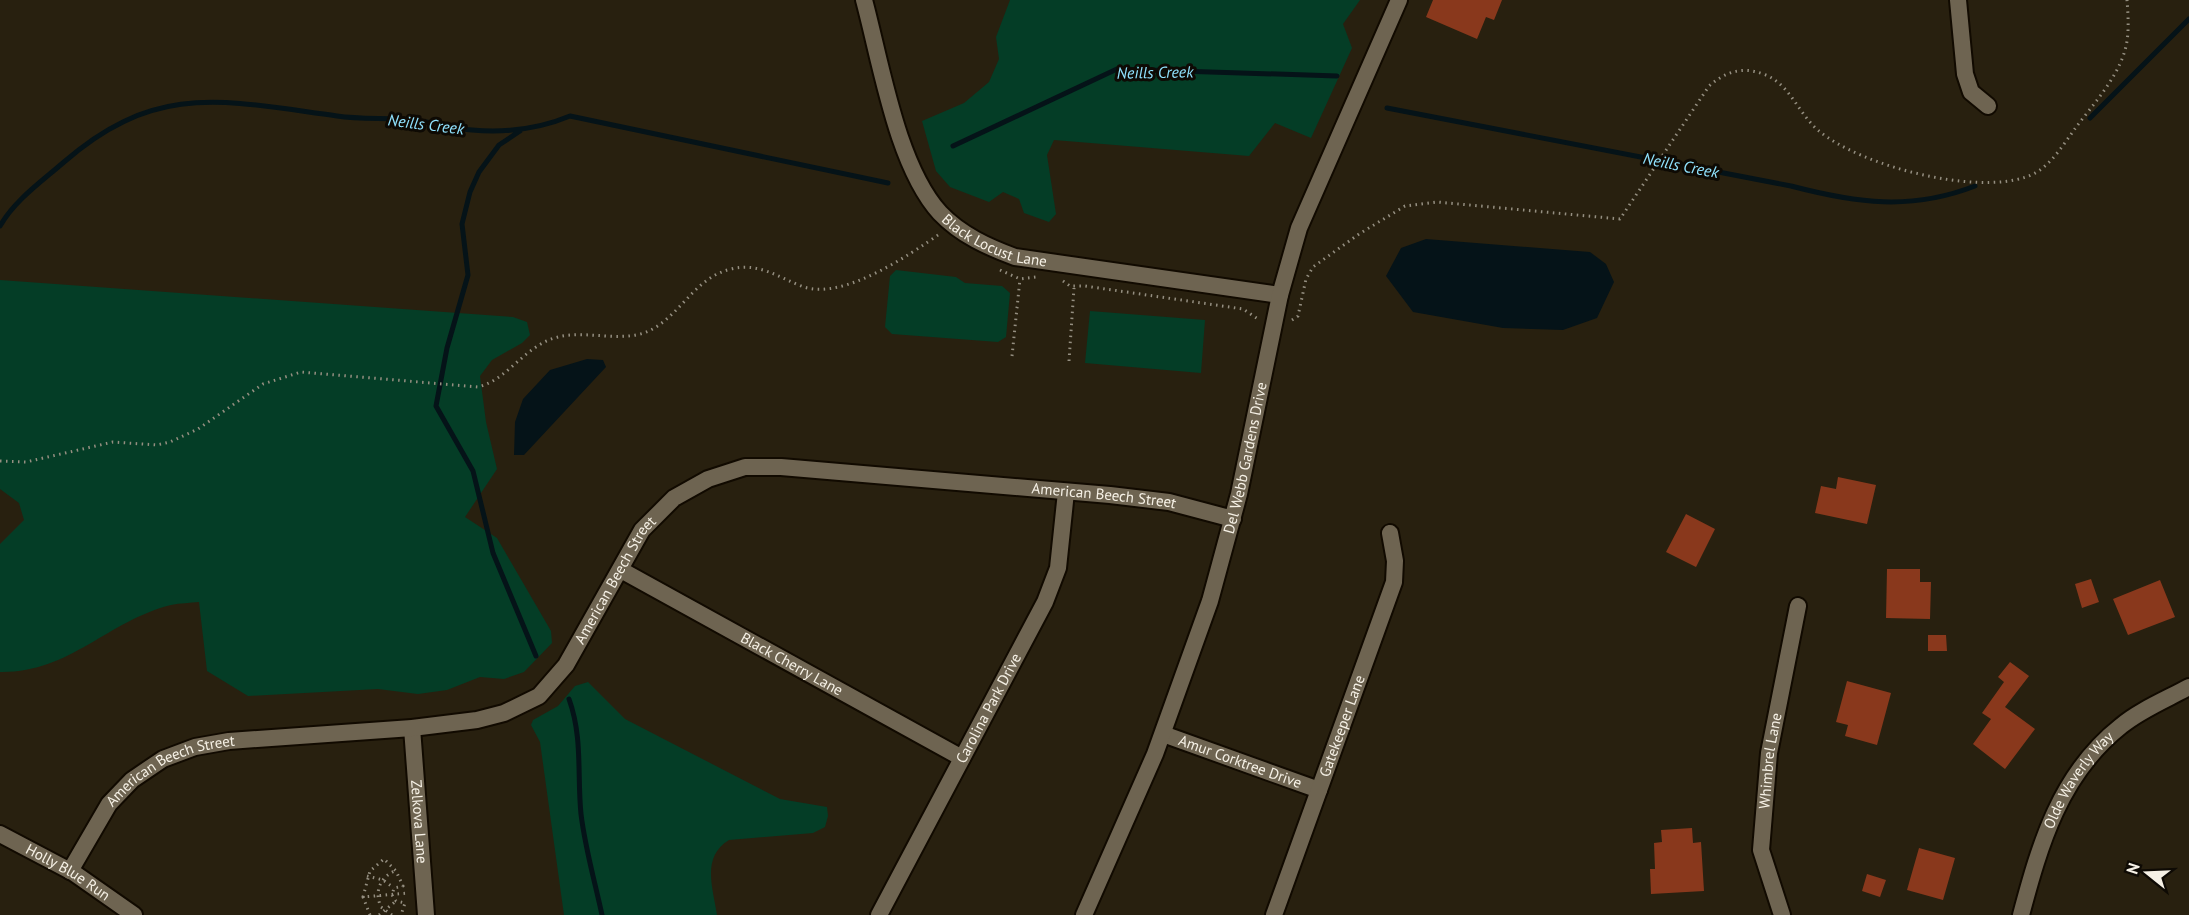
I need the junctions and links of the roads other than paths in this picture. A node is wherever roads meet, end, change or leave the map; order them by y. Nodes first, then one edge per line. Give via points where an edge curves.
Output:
1 (864, 0) edge
2 (1399, 0) edge
3 (1958, 0) edge
4 (1988, 106) dead end
5 (1280, 295) junction
6 (1066, 492) junction
7 (1233, 519) junction
8 (1390, 533) dead end
9 (621, 570) junction
10 (1798, 606) dead end
11 (2189, 687) edge
12 (412, 728) junction
13 (1163, 734) junction
14 (962, 758) junction
15 (1319, 790) junction
16 (0, 834) edge
17 (70, 871) junction
18 (134, 915) edge
19 (426, 915) edge
20 (879, 915) edge
21 (1084, 915) edge
22 (1274, 915) edge
23 (1782, 915) edge
24 (2021, 915) edge

1 - 5 street, Black Locust Lane via 907,160 925,195 964,234 1015,257
2 - 5 street, Del Webb Gardens Drive via 1299,228
3 - 4 street via 1965,74 1971,92
5 - 7 street, Del Webb Gardens Drive
6 - 7 street, American Beech Street via 1169,502
6 - 9 street, American Beech Street via 745,467 708,479 674,498 642,530
6 - 14 street, Carolina Park Drive via 1058,568 1045,602
7 - 13 street, Del Webb Gardens Drive via 1200,632
8 - 15 street, Gatekeeper Lane via 1394,582
9 - 12 street, American Beech Street via 566,666 539,696 477,720
9 - 14 street, Black Cherry Lane
10 - 23 street, Whimbrel Lane via 1769,753 1761,849
11 - 24 street, Olde Waverly Way via 2121,725 2089,757 2057,803
12 - 17 street, American Beech Street via 228,741 195,747 163,759 132,780 109,804
12 - 19 street, Zelkova Lane
13 - 15 street, Amur Corktree Drive
13 - 21 street, Del Webb Gardens Drive
14 - 20 street, Carolina Park Drive
15 - 22 street, Gatekeeper Lane
16 - 17 street, Holly Blue Run
17 - 18 street, Holly Blue Run

